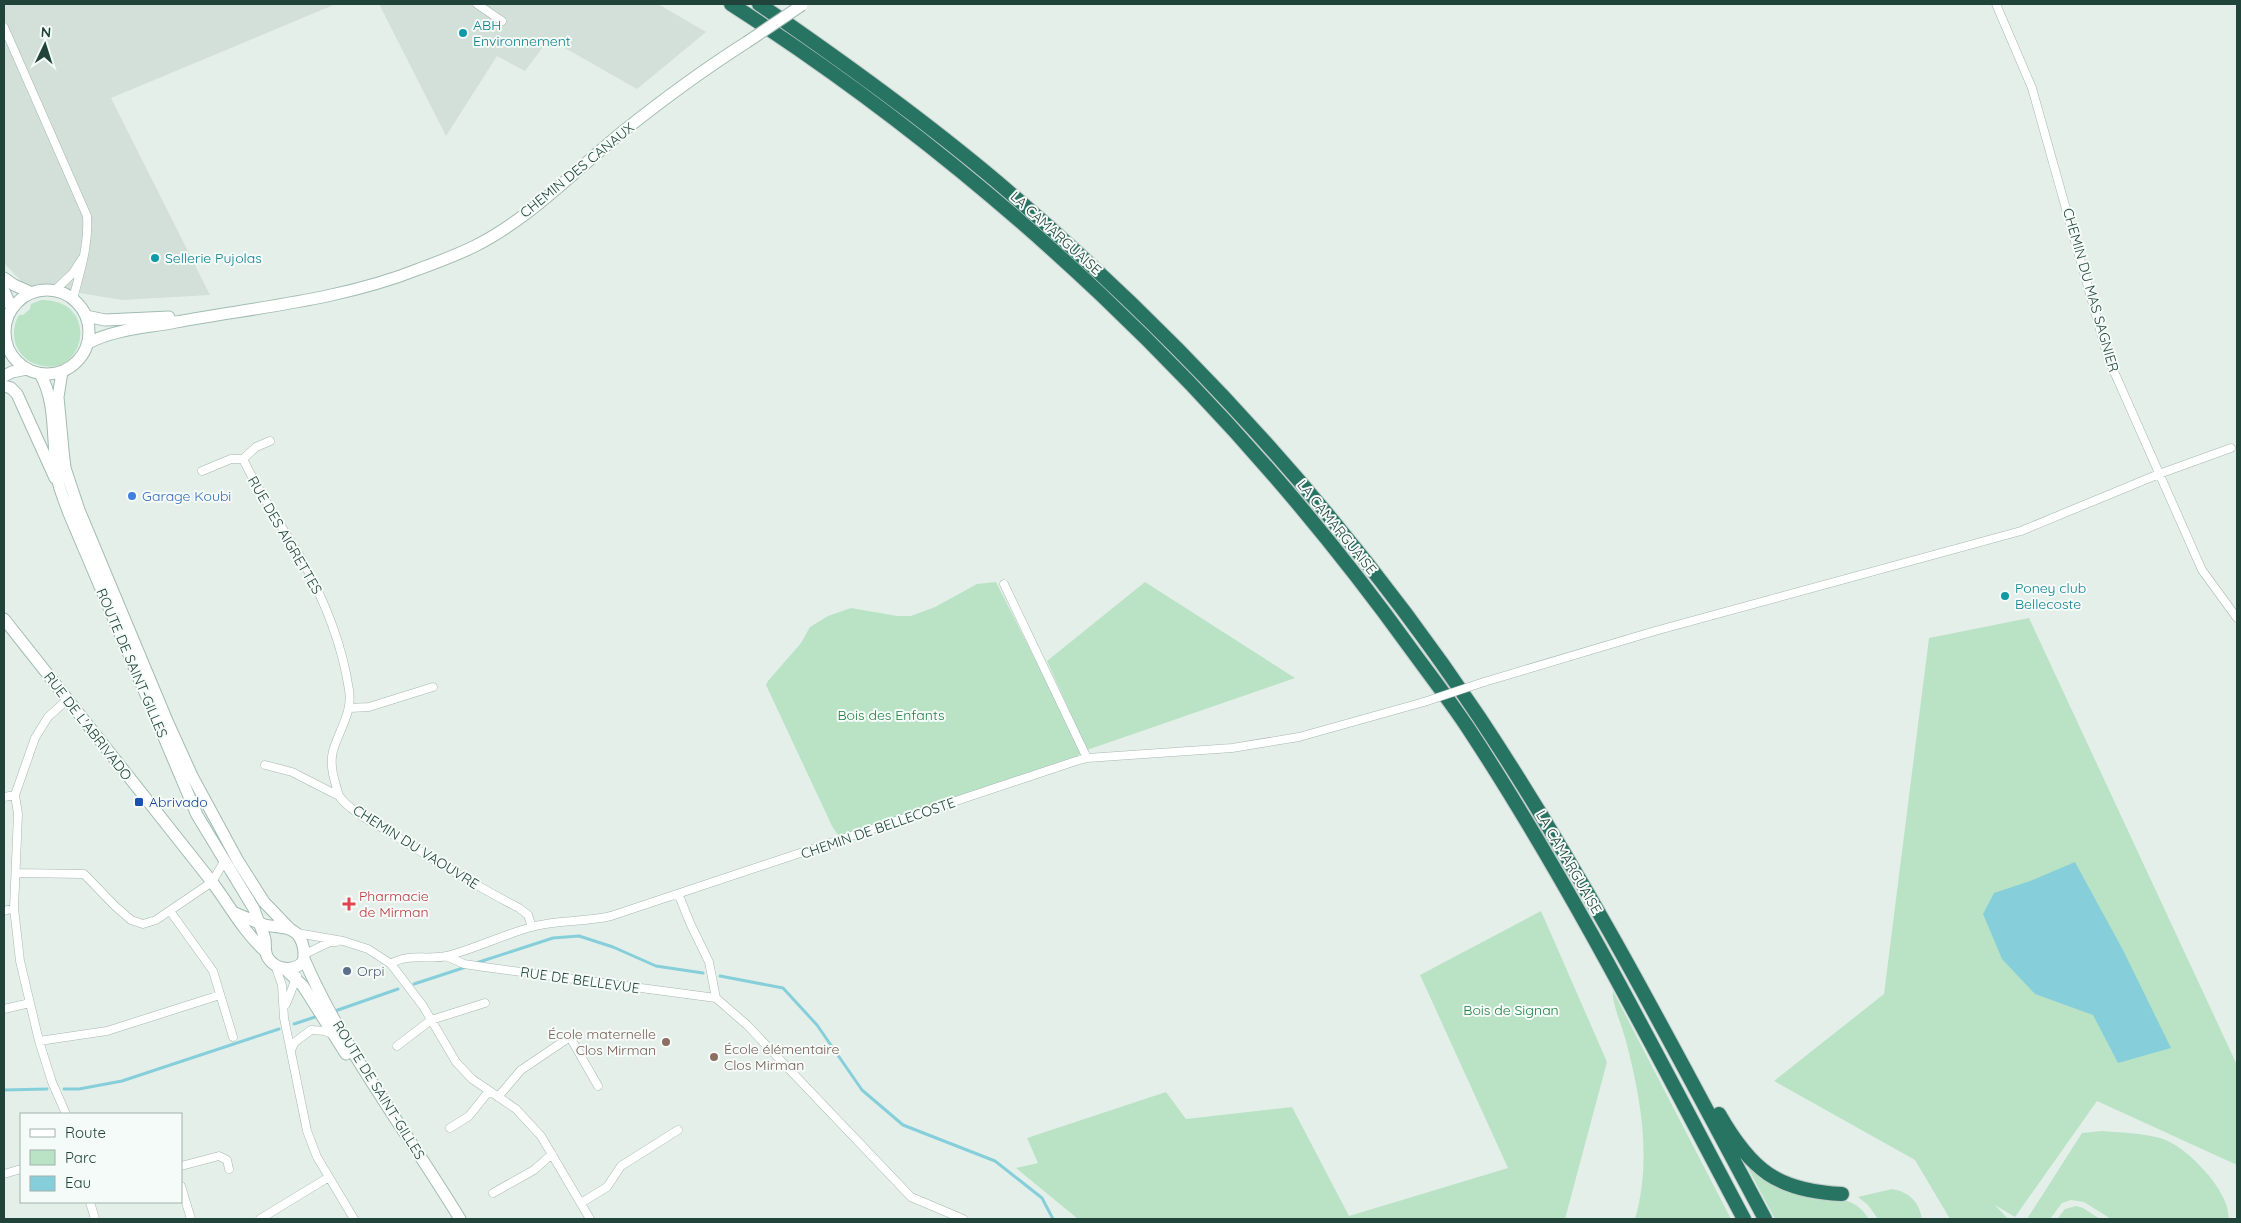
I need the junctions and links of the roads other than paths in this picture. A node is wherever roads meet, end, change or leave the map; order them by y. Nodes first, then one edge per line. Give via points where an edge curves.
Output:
1 (477, 4) edge
2 (731, 4) edge
3 (759, 4) edge
4 (803, 4) edge
5 (1996, 4) edge
6 (502, 21) dead end
7 (4, 27) edge
8 (85, 255) junction
9 (4, 278) edge
10 (4, 291) edge
11 (54, 291) junction
12 (32, 293) junction
13 (73, 299) junction
14 (12, 309) junction
15 (211, 315) junction
16 (86, 316) junction
17 (88, 343) junction
18 (7, 345) junction
19 (4, 358) edge
20 (27, 370) junction
21 (62, 372) junction
22 (40, 374) junction
23 (4, 376) edge
24 (4, 386) edge
25 (270, 441) dead end
26 (2231, 448) dead end
27 (243, 459) junction
28 (202, 471) dead end
29 (2159, 474) junction
30 (58, 482) junction
31 (1004, 584) dead end
32 (2237, 618) edge
33 (4, 619) edge
34 (433, 687) dead end
35 (67, 700) junction
36 (350, 708) junction
37 (1087, 758) junction
38 (265, 765) dead end
39 (15, 795) junction
40 (340, 796) junction
41 (4, 797) edge
42 (1529, 824) junction
43 (225, 860) junction
44 (16, 874) junction
45 (212, 882) junction
46 (676, 895) junction
47 (14, 908) junction
48 (1571, 908) dead end
49 (4, 911) edge
50 (170, 911) junction
51 (235, 913) junction
52 (258, 923) junction
53 (532, 927) junction
54 (290, 930) junction
55 (343, 941) junction
56 (265, 945) junction
57 (1622, 952) junction
58 (446, 956) junction
59 (304, 958) junction
60 (391, 964) junction
61 (280, 966) junction
62 (296, 980) junction
63 (220, 995) junction
64 (716, 998) junction
65 (30, 1003) junction
66 (485, 1003) dead end
67 (285, 1006) junction
68 (4, 1009) edge
69 (431, 1020) junction
70 (334, 1035) junction
71 (233, 1037) dead end
72 (39, 1040) junction
73 (398, 1046) dead end
74 (291, 1050) junction
75 (598, 1086) dead end
76 (489, 1091) junction
77 (498, 1097) junction
78 (66, 1113) edge
79 (450, 1128) dead end
80 (678, 1130) dead end
81 (552, 1154) junction
82 (182, 1166) edge
83 (20, 1169) edge
84 (229, 1169) dead end
85 (4, 1174) edge
86 (329, 1177) junction
87 (182, 1189) edge
88 (493, 1194) dead end
89 (1842, 1194) dead end
90 (90, 1203) edge
91 (581, 1203) junction
92 (95, 1219) edge
93 (191, 1219) edge
94 (260, 1219) edge
95 (354, 1219) edge
96 (452, 1219) edge
97 (460, 1219) edge
98 (590, 1219) edge
99 (962, 1219) edge
100 (1744, 1219) edge
101 (1765, 1219) edge

1 - 6 street
2 - 42 highway, LA CAMARGUAISE via 826,69 963,174 1102,296 1183,377 1263,464 1362,582 1466,724
3 - 57 highway, LA CAMARGUAISE via 890,96 1008,190 1113,285 1248,423 1371,569 1478,715 1545,820
4 - 15 main road, CHEMIN DES CANAUX, bridge via 710,65 533,208 476,246 357,290 302,302
5 - 29 street, CHEMIN DU MAS SAGNIER via 2032,88 2108,358
7 - 8 street via 87,216
8 - 11 street via 73,273
8 - 13 street
9 - 12 main road
10 - 14 main road
11 - 12 main road
11 - 13 main road
12 - 14 main road
13 - 16 main road
14 - 18 main road via 5,333
15 - 16 main road, CHEMIN DES CANAUX via 105,320
15 - 17 main road, CHEMIN DES CANAUX via 102,336
16 - 17 main road
17 - 21 main road via 78,360
18 - 19 main road
18 - 20 main road via 17,362
20 - 22 main road
20 - 23 main road
21 - 22 main road
21 - 54 main road, ROUTE DE SAINT-GILLES via 58,397 65,468 79,510 192,776 264,902
22 - 30 main road, ROUTE DE SAINT-GILLES via 50,398
24 - 30 main road via 17,394
25 - 27 street via 256,447
26 - 29 street, CHEMIN DE BELLECOSTE
27 - 28 street, RUE DES AIGRETTES via 231,459
27 - 36 street, RUE DES AIGRETTES via 253,481 302,559 326,608 344,655
29 - 32 street, CHEMIN DU MAS SAGNIER via 2202,570
29 - 37 street, CHEMIN DE BELLECOSTE, bridge via 2021,531 1664,628 1299,737 1232,748
30 - 43 main road, ROUTE DE SAINT-GILLES via 177,770 197,815
31 - 37 street
33 - 35 main road, RUE DE L'ABRIVADO
34 - 36 street via 369,707
35 - 39 street via 48,717 35,738
35 - 45 main road, RUE DE L'ABRIVADO
36 - 40 street, RUE DES AIGRETTES via 333,753 332,772
37 - 46 street, CHEMIN DE BELLECOSTE
38 - 40 street, CHEMIN DU VAOUVRE via 292,772
39 - 41 street
39 - 44 street via 18,814
40 - 53 street, CHEMIN DU VAOUVRE via 363,816 519,908 528,915
42 - 48 highway
42 - 100 highway, LA CAMARGUAISE via 1592,934
43 - 45 street
43 - 52 main road, ROUTE DE SAINT-GILLES via 254,909
44 - 47 street
44 - 50 street via 84,874 131,920 143,924
45 - 50 street
45 - 51 main road, RUE DE L'ABRIVADO
46 - 53 street, CHEMIN DE BELLECOSTE via 603,918 556,921
46 - 64 street via 709,962
47 - 49 street
47 - 65 street via 20,962
50 - 63 street via 207,960
51 - 52 main road
51 - 56 main road, RUE DE L'ABRIVADO via 242,927
52 - 54 main road
52 - 56 main road, ROUTE DE SAINT-GILLES
53 - 58 street, CHEMIN DE BELLECOSTE
54 - 55 street
54 - 56 main road via 276,930
54 - 59 main road via 302,942
55 - 59 street via 330,942
55 - 60 street via 368,949
56 - 61 main road via 268,958
57 - 89 highway via 1666,1019 1729,1132 1748,1157 1765,1173 1791,1186
57 - 101 highway, LA CAMARGUAISE
58 - 60 street, CHEMIN DE BELLECOSTE via 398,959
58 - 64 street, RUE DE BELLEVUE via 484,968
59 - 61 main road via 293,969
59 - 62 street
59 - 97 main road, ROUTE DE SAINT-GILLES via 351,1049
60 - 69 street
61 - 62 main road, ROUTE DE SAINT-GILLES
61 - 67 street
62 - 67 street
62 - 70 main road, ROUTE DE SAINT-GILLES
63 - 71 street
63 - 72 street via 107,1031
64 - 99 street via 747,1025 911,1197
65 - 68 street
65 - 72 street
66 - 69 street
67 - 74 street via 284,1018
69 - 73 street
69 - 76 street via 456,1062
70 - 74 street via 311,1030
70 - 96 main road, ROUTE DE SAINT-GILLES
72 - 78 street
74 - 86 street via 307,1131
75 - 77 street via 570,1037 521,1070
76 - 77 street
76 - 79 street via 469,1116
77 - 81 street via 516,1109 541,1136
80 - 91 street via 622,1166 608,1187
81 - 88 street via 534,1170
81 - 91 street
82 - 84 street via 219,1156 227,1160
83 - 85 street
86 - 94 street
86 - 95 street
87 - 93 street
90 - 92 street
91 - 98 street

